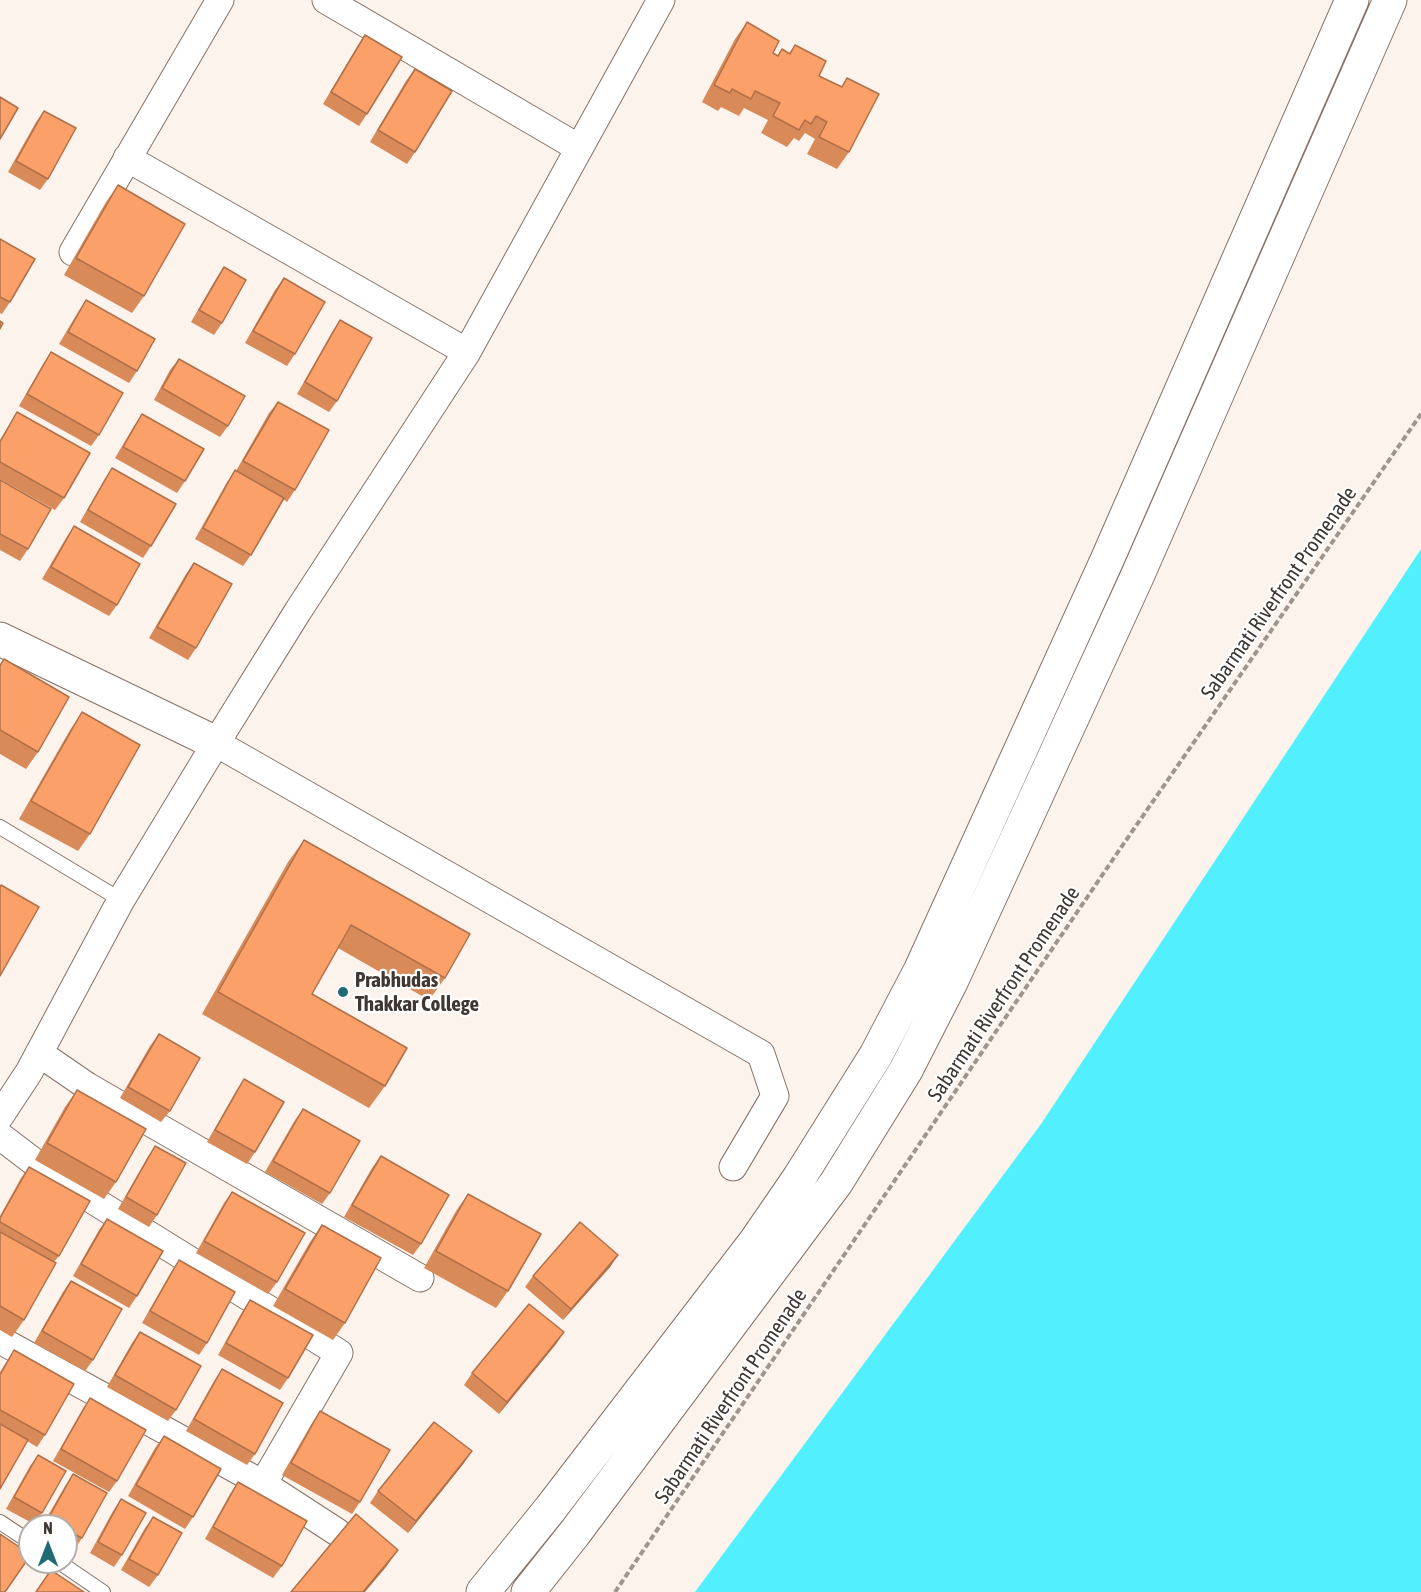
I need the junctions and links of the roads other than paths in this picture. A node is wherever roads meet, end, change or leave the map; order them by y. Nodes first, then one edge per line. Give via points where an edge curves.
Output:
1 (220, 0) edge
2 (326, 0) edge
3 (661, 0) edge
4 (1352, 0) edge
5 (1390, 0) edge
6 (579, 148) junction
7 (127, 158) junction
8 (73, 252) dead end
9 (467, 352) junction
10 (0, 639) edge
11 (216, 743) junction
12 (0, 827) edge
13 (121, 900) junction
14 (39, 1053) junction
15 (0, 1116) edge
16 (0, 1136) edge
17 (734, 1167) dead end
18 (420, 1278) dead end
19 (0, 1340) edge
20 (263, 1484) junction
21 (0, 1522) edge
22 (337, 1532) dead end
23 (18, 1534) edge
24 (77, 1574) edge
25 (103, 1592) edge
26 (483, 1592) edge
27 (528, 1592) edge

1 - 7 street
2 - 6 street
3 - 6 street
4 - 26 street via 1107,560 920,971 881,1044 755,1242
5 - 27 street via 1136,579 951,982 906,1070 836,1183
6 - 9 street
7 - 8 street
7 - 9 street
9 - 11 street via 297,611
10 - 11 street
11 - 13 street
11 - 17 street via 761,1054 775,1096
12 - 13 lane
13 - 14 street
14 - 15 street
14 - 18 street via 87,1086
16 - 20 street via 46,1171 339,1353
19 - 20 street
20 - 22 street
21 - 23 lane
24 - 25 lane

